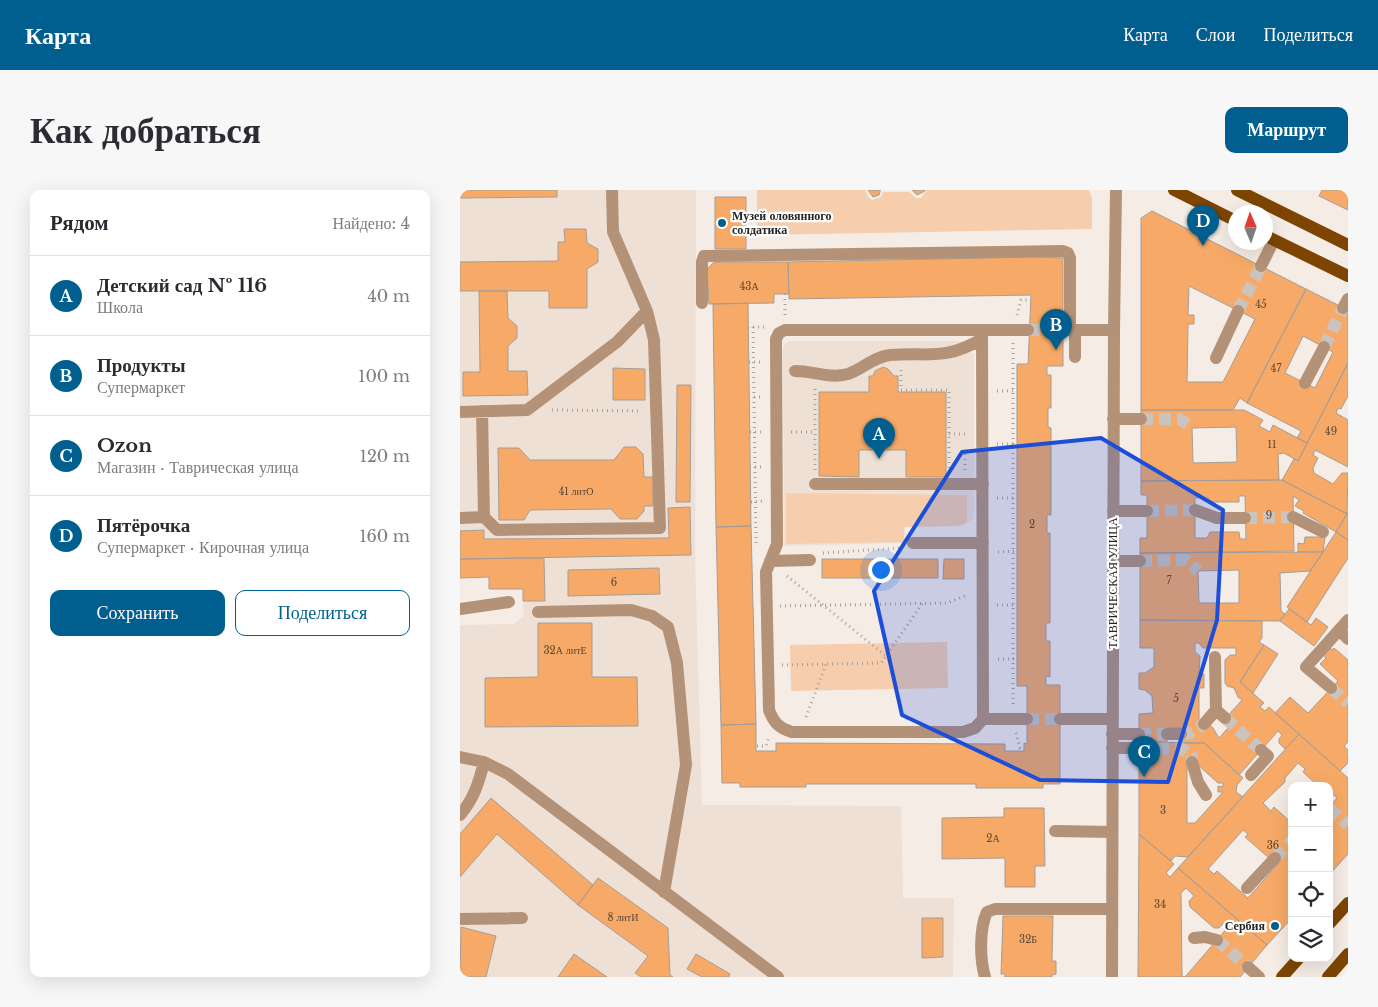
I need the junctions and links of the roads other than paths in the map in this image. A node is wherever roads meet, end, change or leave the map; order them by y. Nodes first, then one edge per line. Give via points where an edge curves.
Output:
1 (612, 190) edge
2 (1116, 190) edge
3 (1174, 190) edge
4 (1237, 190) edge
5 (1228, 217) edge
6 (1273, 239) edge
7 (1348, 245) edge
8 (1266, 250) edge
9 (1260, 266) tunnel mouth
10 (1348, 276) edge
11 (702, 303) dead end
12 (647, 311) junction
13 (1238, 311) tunnel mouth
14 (1028, 330) tunnel mouth
15 (1069, 330) junction
16 (1114, 330) junction
17 (982, 335) junction
18 (1324, 347) tunnel mouth
19 (1075, 357) dead end
20 (1216, 358) dead end
21 (795, 371) dead end
22 (1305, 383) dead end
23 (482, 411) junction
24 (460, 412) edge
25 (1113, 419) junction
26 (1141, 419) tunnel mouth
27 (815, 484) road end
28 (983, 484) junction
29 (1195, 510) tunnel mouth
30 (1113, 511) junction
31 (1147, 511) tunnel mouth
32 (1293, 517) tunnel mouth
33 (460, 518) edge
34 (484, 518) junction
35 (1246, 518) tunnel mouth
36 (1323, 532) dead end
37 (983, 542) junction
38 (913, 543) road end
39 (810, 560) road end
40 (1140, 560) tunnel mouth
41 (770, 561) junction
42 (1113, 561) junction
43 (509, 602) dead end
44 (460, 609) edge
45 (538, 612) dead end
46 (1348, 620) edge
47 (1343, 635) edge
48 (1215, 657) dead end
49 (1331, 688) tunnel mouth
50 (983, 719) junction
51 (1027, 719) tunnel mouth
52 (1060, 719) tunnel mouth
53 (1112, 720) junction
54 (1204, 724) tunnel mouth
55 (1112, 734) junction
56 (1139, 734) tunnel mouth
57 (1167, 734) tunnel mouth
58 (1181, 734) tunnel mouth
59 (1112, 748) junction
60 (1139, 748) tunnel mouth
61 (1261, 750) dead end
62 (460, 757) edge
63 (484, 762) junction
64 (1192, 762) tunnel mouth
65 (1251, 775) dead end
66 (1206, 795) dead end
67 (460, 815) edge
68 (1055, 831) dead end
69 (1112, 832) junction
70 (1275, 858) tunnel mouth
71 (1247, 888) dead end
72 (664, 892) junction
73 (1348, 904) edge
74 (1112, 909) junction
75 (460, 918) edge
76 (522, 918) dead end
77 (1333, 920) edge
78 (1194, 938) dead end
79 (1216, 940) tunnel mouth
80 (1348, 954) edge
81 (1295, 962) edge
82 (1248, 967) tunnel mouth
83 (778, 977) edge
84 (985, 977) edge
85 (1112, 977) edge
86 (1259, 977) edge
87 (1282, 977) edge
88 (1328, 977) edge

1 - 12 street via 613,232
2 - 16 street, ТАВРИЧЕСКАЯ УЛИЦА
3 - 5 main road
4 - 7 main road
6 - 10 main road
8 - 9 street
11 - 15 street via 704,253 1063,251 1070,258
12 - 23 street via 617,342 526,410
12 - 34 street via 654,340 660,528 497,530
13 - 20 street
14 - 17 street
15 - 16 street
15 - 19 street
16 - 25 street, ТАВРИЧЕСКАЯ УЛИЦА
17 - 21 street via 957,352 874,359 851,373 838,376
17 - 28 street
17 - 41 street via 785,330 779,333 776,339 777,544
18 - 22 street
23 - 24 street
23 - 34 street
25 - 26 street
25 - 30 street, ТАВРИЧЕСКАЯ УЛИЦА
27 - 28 street
28 - 37 street
29 - 35 street via 1217,518
30 - 31 street
30 - 42 street, ТАВРИЧЕСКАЯ УЛИЦА
32 - 36 street
33 - 34 street
37 - 38 street
37 - 50 street
39 - 41 street
40 - 42 street
41 - 50 street via 766,572 770,710 773,721 781,728 792,732 963,732 975,728
42 - 53 street, ТАВРИЧЕСКАЯ УЛИЦА
43 - 44 street
45 - 72 street via 631,610 652,616 668,627 677,663 686,765
46 - 47 street
47 - 49 street via 1306,667
48 - 54 street via 1221,714
50 - 51 street
52 - 53 street
53 - 55 street, ТАВРИЧЕСКАЯ УЛИЦА
55 - 56 street
55 - 59 street, ТАВРИЧЕСКАЯ УЛИЦА
57 - 58 street
59 - 60 street
59 - 69 street, ТАВРИЧЕСКАЯ УЛИЦА
61 - 65 street via 1268,756
62 - 63 street
63 - 67 street via 479,784
63 - 72 street via 508,774
64 - 66 street
68 - 69 street
69 - 74 street, ТАВРИЧЕСКАЯ УЛИЦА
70 - 71 street
72 - 83 street
73 - 77 main road
74 - 84 street via 995,909 987,912 983,920
74 - 85 street, ТАВРИЧЕСКАЯ УЛИЦА
75 - 76 street
78 - 79 street
80 - 88 main road
81 - 87 main road
82 - 86 street

